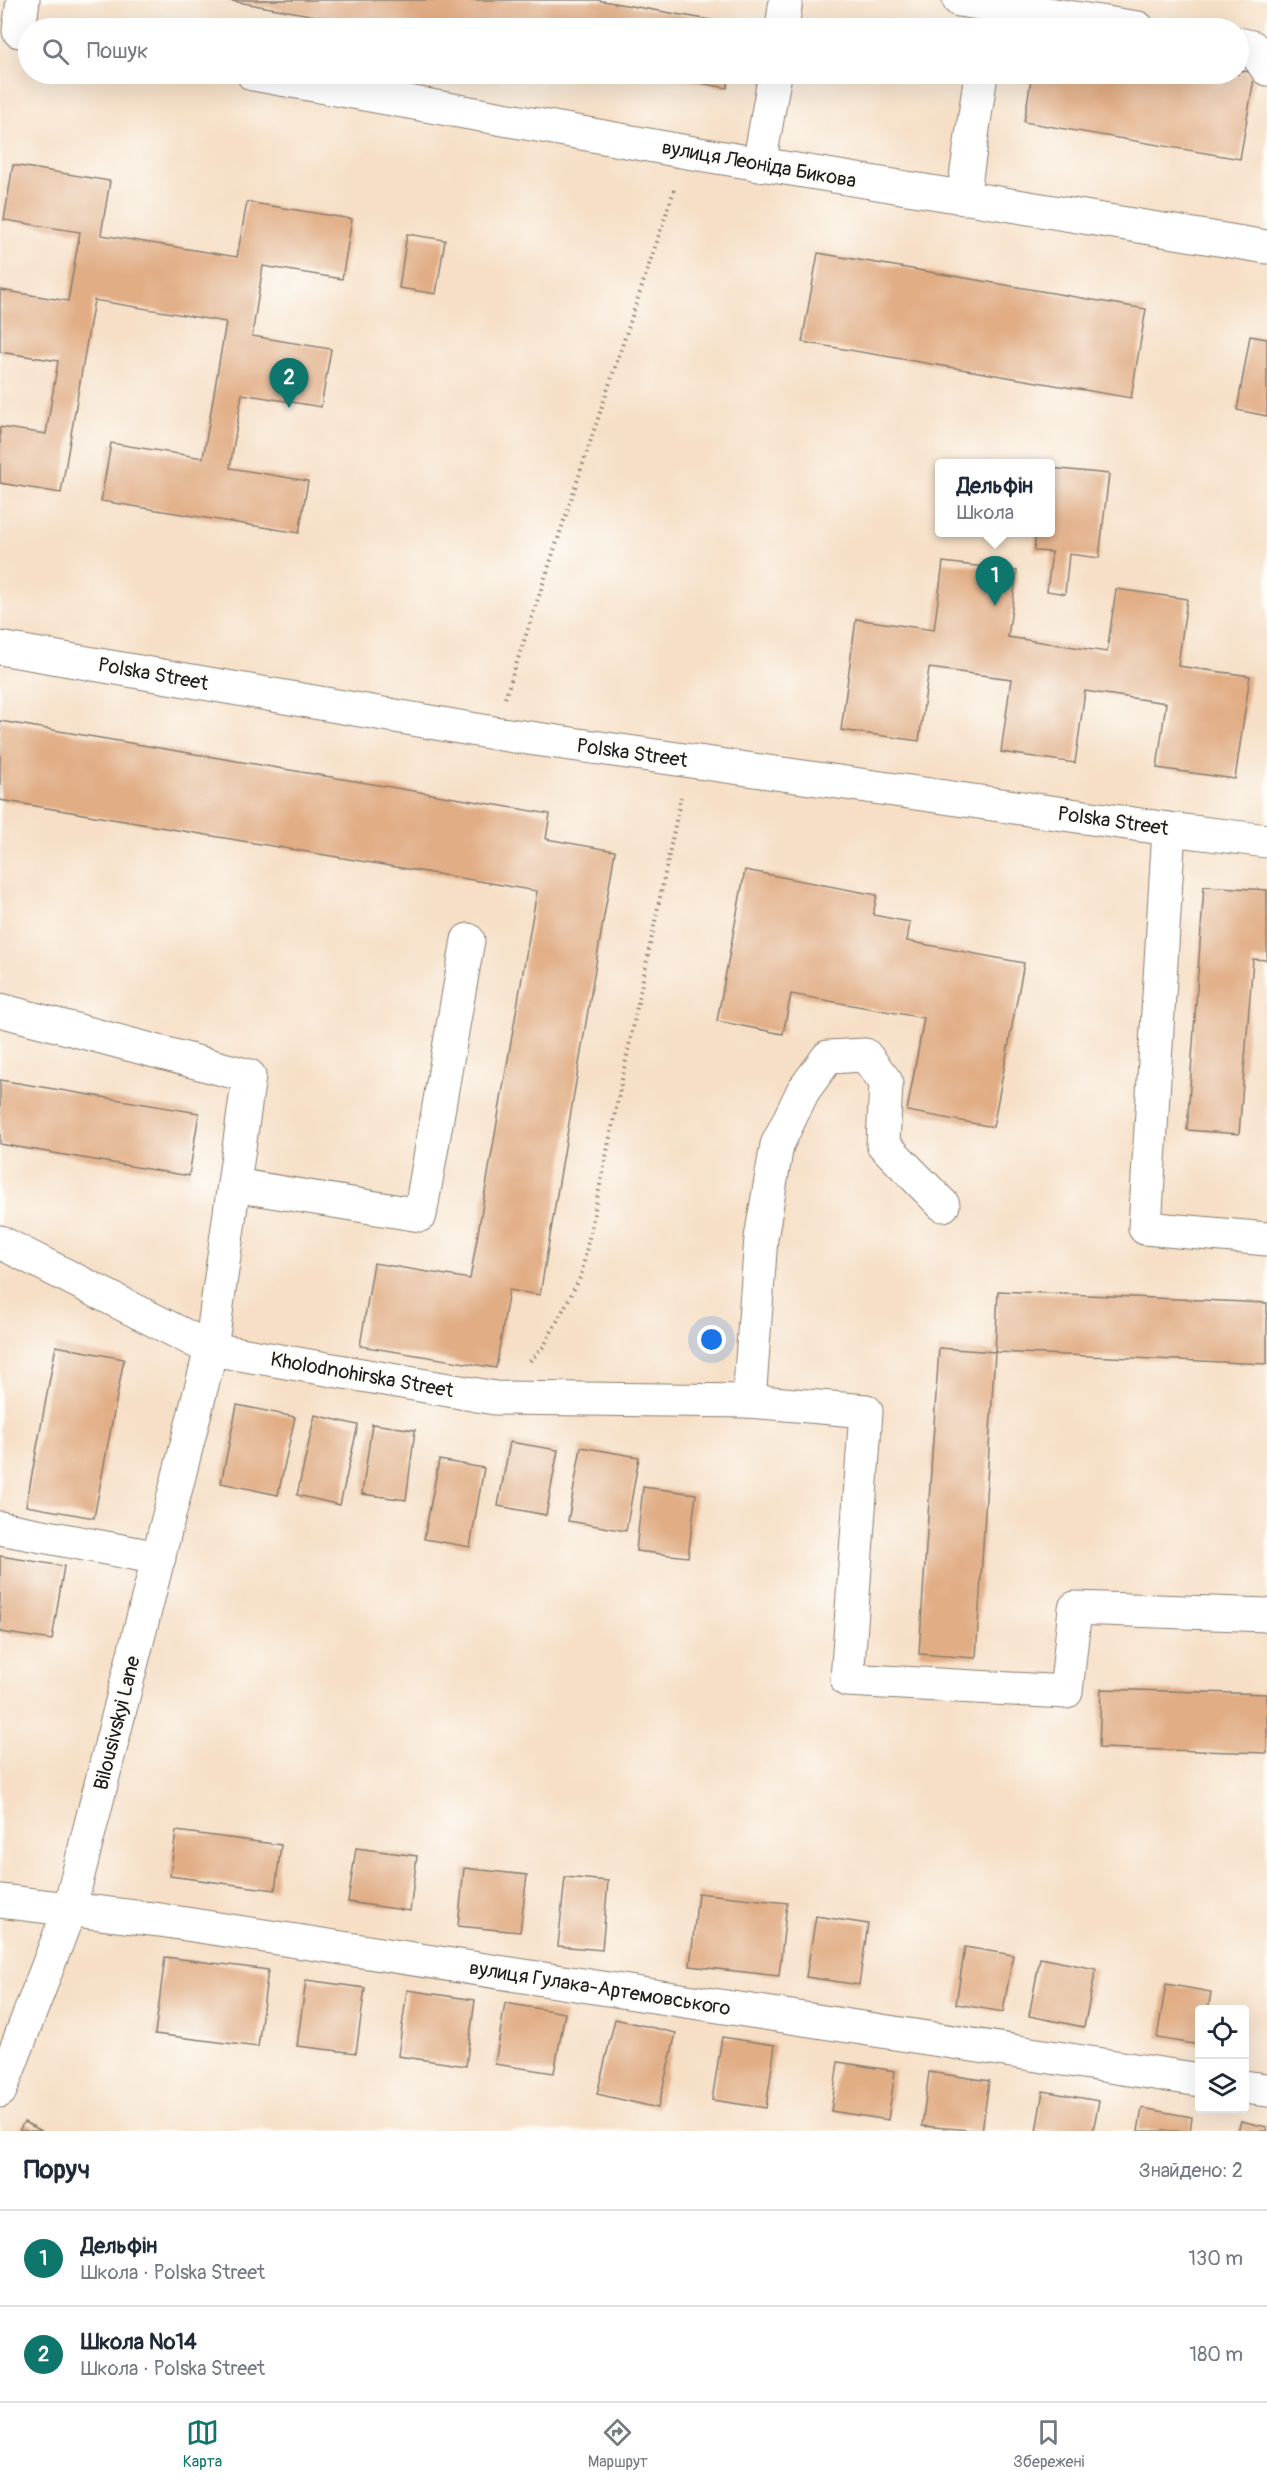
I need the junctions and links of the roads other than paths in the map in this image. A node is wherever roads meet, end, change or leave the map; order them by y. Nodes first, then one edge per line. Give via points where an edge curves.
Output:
1 (786, 0) edge
2 (979, 11) edge
3 (783, 18) edge
4 (1044, 18) edge
5 (1249, 46) edge
6 (1267, 69) edge
7 (309, 84) edge
8 (773, 84) edge
9 (980, 84) edge
10 (759, 165) junction
11 (963, 198) junction
12 (1267, 247) edge
13 (0, 648) edge
14 (1169, 829) junction
15 (1267, 841) edge
16 (468, 940) dead end
17 (0, 1010) edge
18 (234, 1185) junction
19 (943, 1205) dead end
20 (1267, 1239) edge
21 (0, 1242) edge
22 (211, 1349) junction
23 (749, 1401) junction
24 (0, 1528) edge
25 (159, 1558) junction
26 (1267, 1615) edge
27 (0, 1901) edge
28 (69, 1911) junction
29 (1195, 2079) edge
30 (1249, 2087) edge
31 (1267, 2090) edge
32 (0, 2091) edge

1 - 3 street
2 - 4 street
5 - 6 street
7 - 10 street, вулиця Леоніда Бикова
8 - 10 street
9 - 11 street
10 - 11 street, вулиця Леоніда Бикова
11 - 12 street, вулиця Леоніда Бикова
13 - 14 street, Polska Street via 494,733
14 - 15 street, Polska Street
14 - 20 street via 1145,1228
16 - 18 street via 420,1215
17 - 18 street, Bilousivskyi Lane via 249,1076
18 - 22 street, Bilousivskyi Lane
19 - 23 street via 883,1144 886,1082 865,1055 828,1057 803,1091 777,1145 761,1238
21 - 22 street, Kholodnohirska Street
22 - 23 street, Kholodnohirska Street via 495,1398
22 - 25 street, Bilousivskyi Lane
23 - 26 street, Kholodnohirska Street via 866,1411 847,1680 1066,1692 1075,1608
24 - 25 street
25 - 28 street, Bilousivskyi Lane
27 - 28 street, вулиця Гулака-Артемовського
28 - 29 street, вулиця Гулака-Артемовського via 160,1920
28 - 32 street, Bilousivskyi Lane
30 - 31 street

